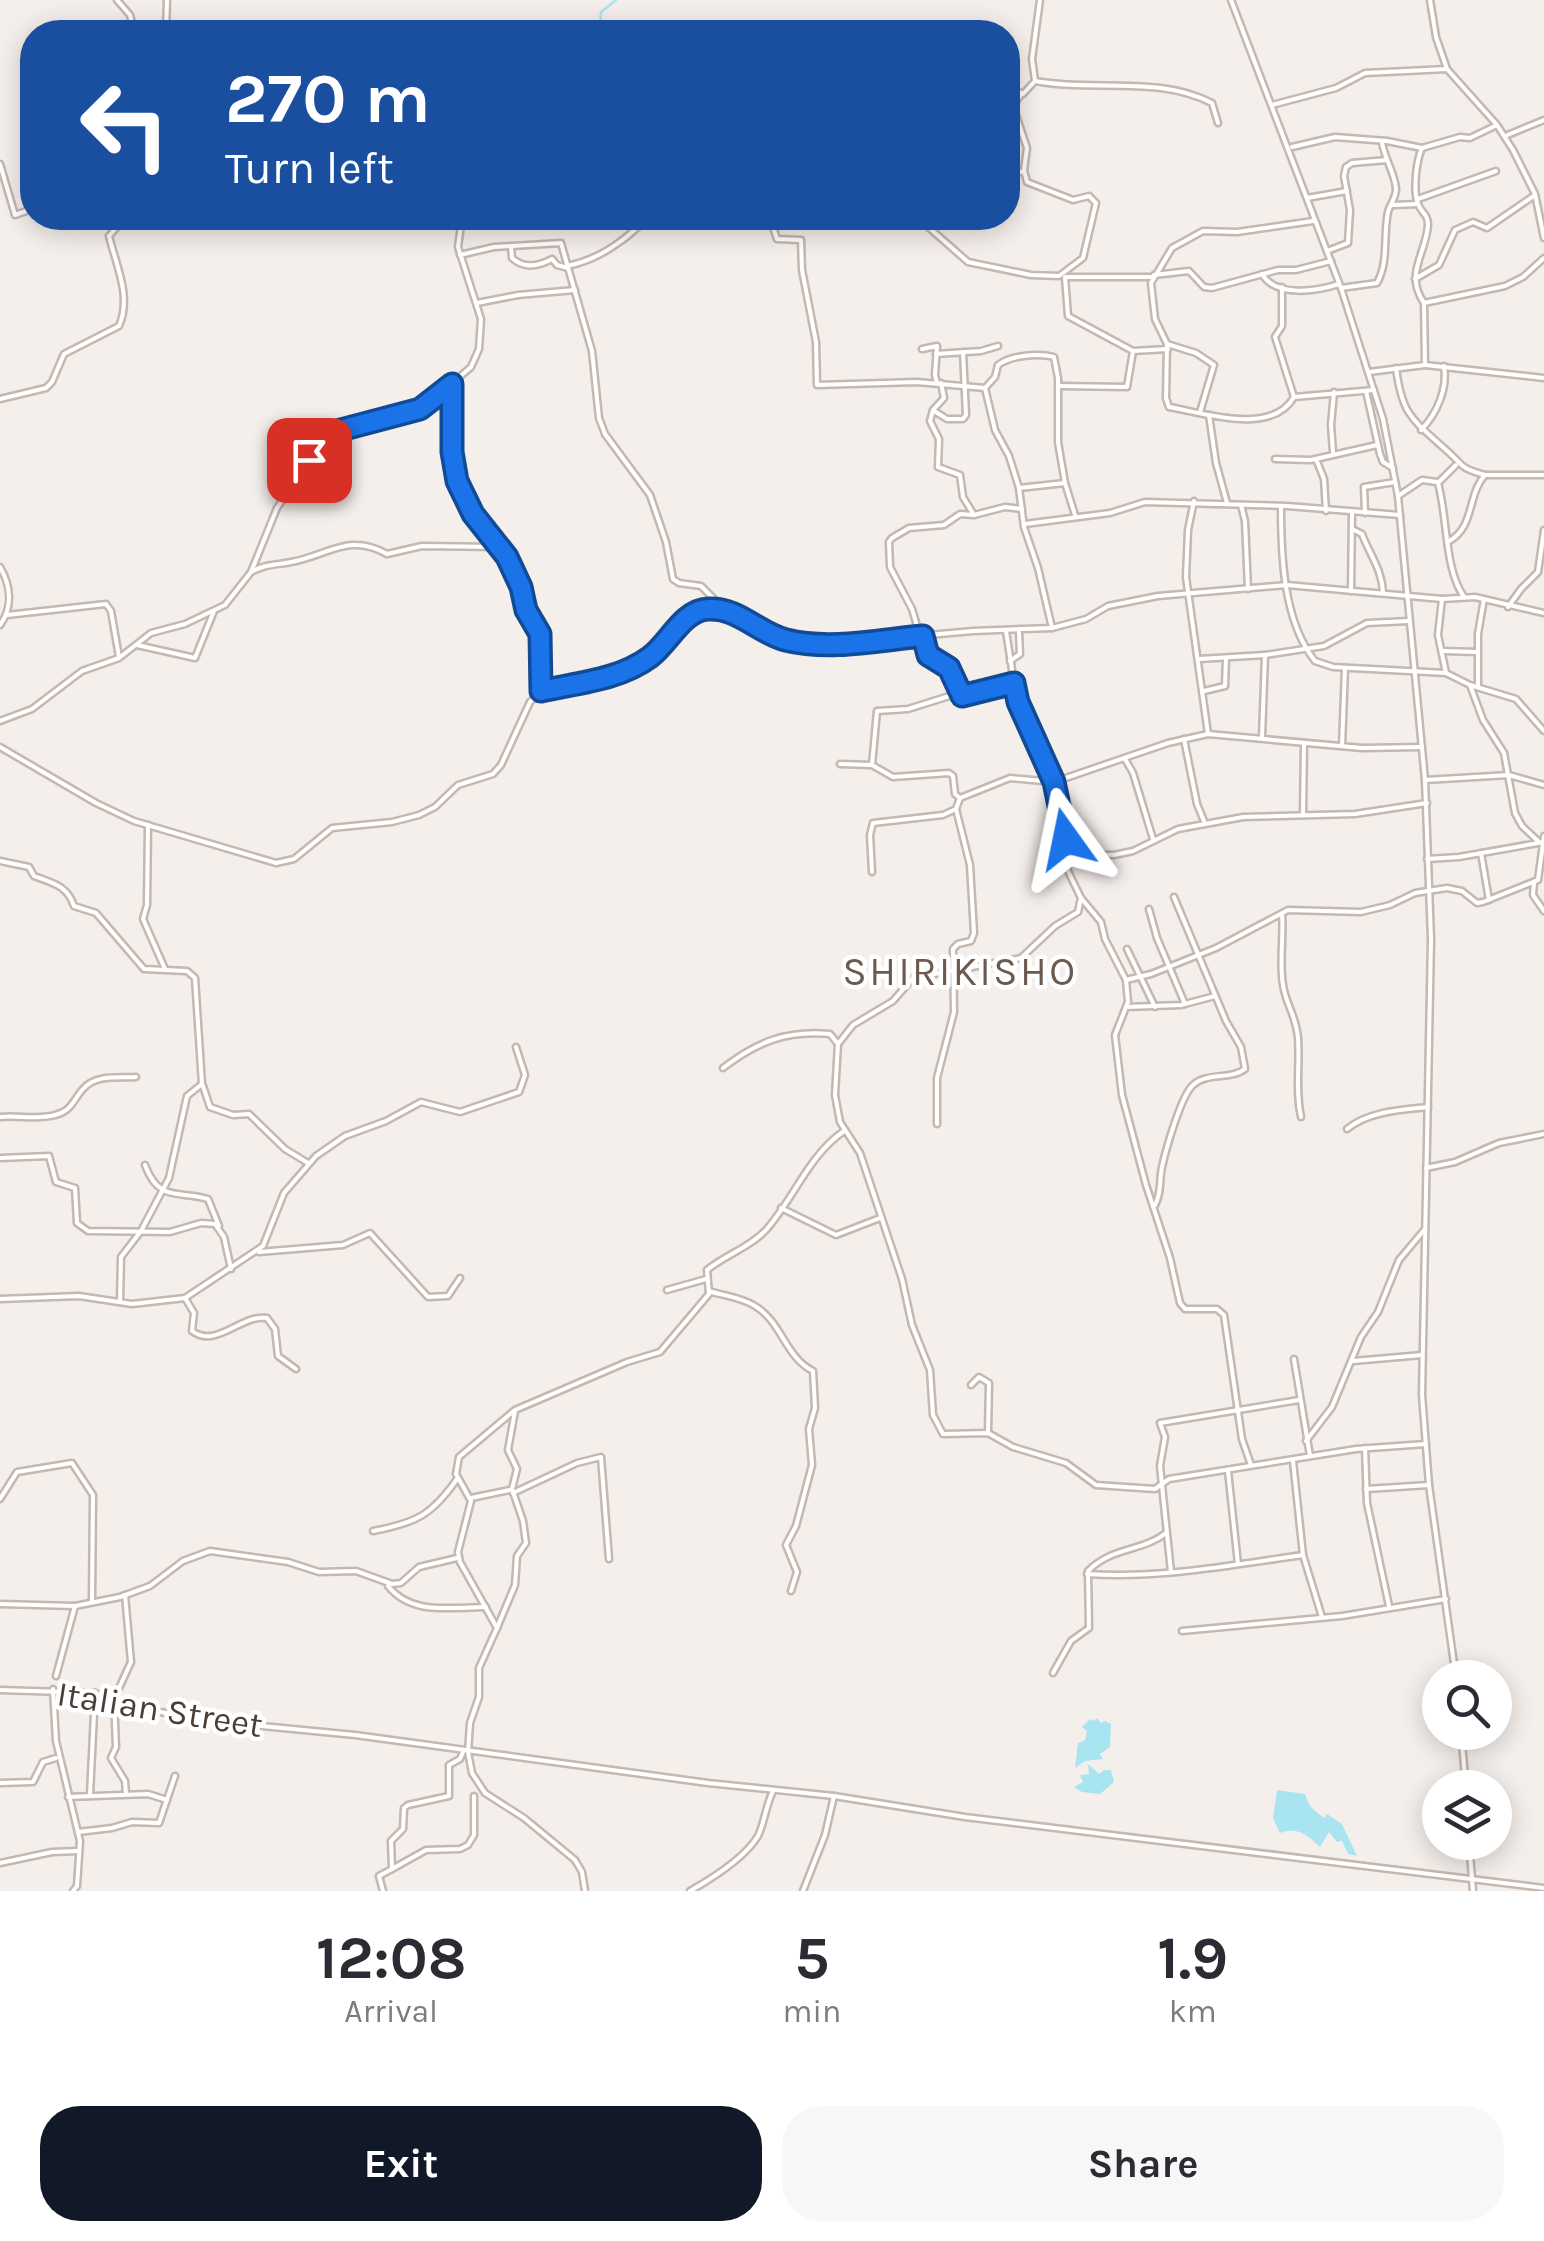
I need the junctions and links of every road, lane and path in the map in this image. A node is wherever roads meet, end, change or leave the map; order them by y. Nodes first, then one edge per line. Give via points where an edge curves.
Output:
1 (1040, 0) edge
2 (1231, 0) edge
3 (1430, 0) edge
4 (1448, 69) junction
5 (1035, 81) junction
6 (1020, 92) edge
7 (1022, 95) junction
8 (1020, 97) edge
9 (1272, 105) junction
10 (1544, 120) edge
11 (1218, 123) dead end
12 (1498, 125) junction
13 (1020, 128) edge
14 (1505, 136) junction
15 (1382, 142) junction
16 (1289, 148) junction
17 (1422, 148) junction
18 (1387, 160) junction
19 (0, 164) edge
20 (1020, 172) edge
21 (1496, 172) dead end
22 (1024, 173) junction
23 (1348, 191) junction
24 (1535, 194) junction
25 (1307, 198) junction
26 (1418, 201) junction
27 (1390, 206) junction
28 (20, 214) edge
29 (1315, 220) junction
30 (115, 230) edge
31 (461, 230) edge
32 (632, 230) edge
33 (774, 230) edge
34 (932, 230) edge
35 (1544, 238) edge
36 (511, 247) junction
37 (1327, 251) junction
38 (460, 254) junction
39 (1544, 258) edge
40 (1331, 261) junction
41 (567, 267) junction
42 (1262, 274) junction
43 (1062, 276) junction
44 (1153, 276) junction
45 (1415, 279) junction
46 (1340, 286) junction
47 (1282, 287) junction
48 (574, 290) junction
49 (1424, 302) junction
50 (477, 303) junction
51 (998, 346) dead end
52 (1167, 346) junction
53 (922, 349) dead end
54 (1133, 350) junction
55 (963, 352) junction
56 (936, 354) junction
57 (1425, 365) junction
58 (1444, 366) junction
59 (1396, 368) junction
60 (1369, 372) junction
61 (1544, 378) edge
62 (939, 383) junction
63 (452, 384) junction
64 (964, 386) junction
65 (1058, 386) junction
66 (985, 388) junction
67 (1374, 390) junction
68 (1366, 391) junction
69 (1334, 392) junction
70 (1294, 397) junction
71 (0, 399) edge
72 (933, 410) junction
73 (1200, 412) junction
74 (1209, 415) junction
75 (1422, 430) junction
76 (1377, 445) junction
77 (1333, 453) junction
78 (1275, 459) dead end
79 (1316, 459) junction
80 (1457, 464) junction
81 (1394, 468) junction
82 (1485, 475) junction
83 (1544, 475) edge
84 (1396, 482) junction
85 (1066, 483) junction
86 (1438, 483) junction
87 (1019, 488) junction
88 (1398, 496) junction
89 (1194, 501) junction
90 (1227, 503) junction
91 (1241, 505) junction
92 (1281, 506) junction
93 (1023, 509) junction
94 (1326, 511) junction
95 (1352, 513) junction
96 (1366, 513) junction
97 (974, 515) junction
98 (1400, 515) junction
99 (1077, 516) junction
100 (1023, 524) junction
101 (1352, 529) junction
102 (1544, 530) edge
103 (1449, 541) junction
104 (499, 547) junction
105 (0, 567) edge
106 (251, 572) junction
107 (1541, 572) edge
108 (1287, 585) junction
109 (1248, 589) junction
110 (1351, 591) junction
111 (1383, 592) junction
112 (1189, 594) junction
113 (1406, 595) junction
114 (1464, 597) junction
115 (1442, 599) junction
116 (1484, 599) junction
117 (1508, 607) junction
118 (215, 610) junction
119 (725, 610) junction
120 (1544, 613) edge
121 (7, 615) junction
122 (1409, 621) junction
123 (0, 625) edge
124 (1052, 628) junction
125 (1006, 632) junction
126 (1019, 632) junction
127 (921, 636) junction
128 (137, 644) junction
129 (1306, 649) junction
130 (1443, 651) junction
131 (1477, 652) junction
132 (1265, 655) junction
133 (119, 658) junction
134 (1226, 658) junction
135 (1200, 659) junction
136 (1010, 662) junction
137 (1345, 668) junction
138 (1415, 672) junction
139 (1446, 673) junction
140 (1014, 683) junction
141 (1470, 686) junction
142 (1478, 688) junction
143 (541, 691) junction
144 (1204, 691) junction
145 (959, 693) junction
146 (0, 722) edge
147 (1544, 731) edge
148 (1208, 734) junction
149 (1262, 737) junction
150 (1184, 738) junction
151 (1304, 743) junction
152 (1342, 746) junction
153 (1422, 747) junction
154 (0, 748) edge
155 (1132, 757) junction
156 (1125, 759) junction
157 (840, 764) dead end
158 (1130, 764) junction
159 (872, 766) junction
160 (1509, 775) junction
161 (1426, 780) junction
162 (1054, 782) junction
163 (1544, 785) edge
164 (960, 798) junction
165 (1426, 803) junction
166 (956, 809) junction
167 (1302, 814) junction
168 (1205, 822) junction
169 (148, 825) junction
170 (1542, 840) edge
171 (1153, 841) junction
172 (1481, 853) junction
173 (1066, 854) junction
174 (1428, 859) junction
175 (0, 861) edge
176 (872, 872) dead end
177 (1542, 874) edge
178 (1534, 883) junction
179 (1428, 890) junction
180 (1174, 896) dead end
181 (1081, 898) junction
182 (1490, 900) junction
183 (1148, 908) dead end
184 (1544, 912) edge
185 (1282, 914) junction
186 (1127, 949) dead end
187 (1198, 955) junction
188 (1169, 967) junction
189 (165, 971) junction
190 (952, 971) junction
191 (1140, 976) junction
192 (1126, 980) junction
193 (1215, 996) junction
194 (1185, 1004) junction
195 (1126, 1007) junction
196 (1155, 1007) junction
197 (838, 1044) junction
198 (516, 1048) dead end
199 (723, 1068) dead end
200 (136, 1078) dead end
201 (202, 1084) junction
202 (1428, 1108) junction
203 (1302, 1116) dead end
204 (0, 1117) edge
205 (937, 1124) dead end
206 (1347, 1128) dead end
207 (844, 1131) junction
208 (1544, 1134) edge
209 (0, 1158) edge
210 (308, 1163) junction
211 (145, 1165) dead end
212 (1426, 1168) junction
213 (163, 1190) junction
214 (1154, 1206) junction
215 (781, 1208) junction
216 (880, 1218) junction
217 (218, 1226) junction
218 (1425, 1229) junction
219 (141, 1231) junction
220 (257, 1252) junction
221 (231, 1269) junction
222 (460, 1278) dead end
223 (706, 1279) junction
224 (667, 1290) dead end
225 (709, 1291) junction
226 (0, 1298) edge
227 (184, 1298) junction
228 (120, 1302) junction
229 (1422, 1355) junction
230 (1294, 1360) dead end
231 (1352, 1361) junction
232 (296, 1368) dead end
233 (971, 1385) dead end
234 (1299, 1400) junction
235 (515, 1410) junction
236 (1238, 1411) junction
237 (988, 1433) junction
238 (1306, 1441) junction
239 (1426, 1444) junction
240 (1366, 1448) junction
241 (1310, 1456) junction
242 (1292, 1460) junction
243 (1252, 1466) junction
244 (1228, 1471) junction
245 (457, 1479) junction
246 (1162, 1485) junction
247 (1429, 1485) junction
248 (1366, 1489) junction
249 (513, 1491) junction
250 (471, 1498) junction
251 (0, 1499) edge
252 (373, 1531) dead end
253 (1166, 1533) junction
254 (1303, 1555) junction
255 (459, 1558) junction
256 (609, 1559) dead end
257 (1238, 1564) junction
258 (1170, 1572) junction
259 (1087, 1574) junction
260 (386, 1584) junction
261 (791, 1592) dead end
262 (125, 1595) junction
263 (1446, 1598) junction
264 (92, 1602) junction
265 (0, 1604) edge
266 (76, 1606) junction
267 (486, 1608) junction
268 (1389, 1608) junction
269 (1322, 1617) junction
270 (497, 1628) junction
271 (1182, 1632) dead end
272 (1454, 1660) edge
273 (1053, 1672) dead end
274 (56, 1676) dead end
275 (53, 1689) junction
276 (0, 1690) edge
277 (95, 1693) junction
278 (114, 1698) junction
279 (466, 1752) junction
280 (59, 1757) junction
281 (175, 1776) dead end
282 (0, 1783) edge
283 (773, 1791) junction
284 (126, 1794) junction
285 (90, 1795) junction
286 (68, 1796) junction
287 (474, 1796) dead end
288 (834, 1796) junction
289 (168, 1800) junction
290 (78, 1832) junction
291 (79, 1850) junction
292 (1470, 1860) edge
293 (0, 1863) edge
294 (392, 1869) junction
295 (1472, 1880) junction
296 (1544, 1888) edge
297 (76, 1889) edge
298 (383, 1891) edge
299 (585, 1891) edge
300 (690, 1891) edge
301 (802, 1891) edge
302 (1472, 1891) edge

1 - 5 street
2 - 9 street
3 - 4 street
4 - 9 street via 1365,74
4 - 12 street
5 - 7 street
5 - 11 street via 1160,87 1212,103
6 - 7 street
7 - 8 street
9 - 16 street
10 - 14 street
12 - 14 street
12 - 17 street
13 - 22 street via 1027,150
14 - 24 street
15 - 16 street via 1336,138
15 - 17 street
15 - 18 street
16 - 25 street
17 - 26 street
18 - 23 street via 1348,164
18 - 27 street via 1396,190
19 - 28 street
20 - 22 street
21 - 26 street
22 - 43 street via 1030,186 1073,200 1089,196 1096,204 1082,258
23 - 25 street
23 - 37 street via 1348,243
24 - 35 street
24 - 45 street via 1486,228 1474,222 1456,230 1439,264
25 - 29 street
26 - 27 street
26 - 45 street via 1428,224
27 - 46 street via 1379,281
29 - 37 street
29 - 44 street via 1199,232 1172,248
30 - 71 street via 110,236 122,276 119,326 64,354 46,388
31 - 38 street
32 - 41 street via 590,260
33 - 62 street via 777,239 802,240 818,385
34 - 43 street via 968,262
36 - 38 street
36 - 41 street via 520,264 552,259
36 - 41 street via 560,241
37 - 40 street
38 - 50 street
39 - 49 street via 1505,286
40 - 42 street
40 - 46 street
41 - 48 street
42 - 44 street via 1206,288 1190,271
42 - 47 street
43 - 44 street
43 - 54 street via 1068,316
44 - 52 street via 1154,314
45 - 49 street
46 - 47 street
46 - 60 street
47 - 70 street via 1282,326 1275,337
48 - 50 street
48 - 119 street via 605,434 650,496 673,578 701,586
49 - 57 street
50 - 63 street via 478,356
51 - 55 street
52 - 54 street
52 - 73 street via 1167,406
52 - 73 street via 1214,365
53 - 56 street via 936,344
54 - 65 street via 1126,387
55 - 56 street
55 - 64 street
56 - 62 street
57 - 58 street
57 - 59 street
58 - 61 street
58 - 75 street via 1443,389
59 - 60 street
59 - 75 street via 1402,402
60 - 67 street
62 - 64 street
62 - 72 street via 944,398
63 - 104 street via 457,481
63 - 106 street via 420,409 326,436 277,508
64 - 66 street
64 - 72 street via 966,418 946,419
65 - 66 street via 1050,354 1005,360
65 - 85 street
66 - 87 street
67 - 68 street
67 - 81 street
68 - 69 street
68 - 76 street
69 - 70 street
69 - 77 street
70 - 74 street via 1265,418
72 - 97 street via 938,467 960,475
73 - 74 street
74 - 90 street
75 - 80 street
76 - 77 street
76 - 81 street
77 - 79 street
78 - 79 street
79 - 94 street
80 - 82 street
80 - 86 street
81 - 84 street
82 - 83 street
82 - 103 street via 1466,528
84 - 88 street
84 - 96 street via 1364,487
85 - 87 street
85 - 99 street
86 - 88 street via 1422,480
86 - 103 street
87 - 93 street
88 - 98 street
89 - 90 street
89 - 99 street via 1141,502
89 - 112 street
90 - 91 street
91 - 92 street
91 - 109 street
92 - 94 street
92 - 108 street
93 - 97 street
93 - 100 street
94 - 95 street
95 - 96 street
95 - 101 street
96 - 98 street
97 - 127 street via 902,530 889,542 891,572
98 - 113 street
99 - 100 street
100 - 124 street
101 - 110 street
101 - 111 street via 1362,534 1381,571
102 - 107 street
103 - 114 street via 1453,578
104 - 106 street via 422,546 386,554 348,545
104 - 143 street via 540,634
105 - 121 street via 9,593
106 - 118 street
107 - 117 street
108 - 109 street
108 - 110 street
108 - 129 street
109 - 112 street
110 - 111 street
111 - 113 street
112 - 124 street via 1108,606
112 - 135 street
113 - 115 street
113 - 122 street
114 - 115 street
114 - 116 street
115 - 130 street
116 - 117 street
116 - 131 street
117 - 120 street
118 - 128 street
118 - 128 street via 195,658
119 - 127 street via 784,640 828,644
119 - 143 street via 694,612 640,663
121 - 123 street
121 - 133 street via 106,604
122 - 129 street via 1367,623 1331,644
122 - 138 street
124 - 126 street
125 - 126 street
125 - 127 street
125 - 136 street
126 - 136 street via 1020,654
127 - 145 street via 928,655 949,668
128 - 133 street
129 - 132 street
129 - 137 street via 1318,664
130 - 131 street
130 - 139 street
131 - 142 street
132 - 134 street
132 - 149 street
133 - 146 street via 82,672 32,709
134 - 135 street
134 - 144 street via 1225,686
135 - 144 street
136 - 140 street
137 - 138 street
137 - 152 street
138 - 139 street
138 - 153 street
139 - 141 street
140 - 145 street via 966,697
140 - 162 street
141 - 142 street
141 - 160 street
142 - 147 street via 1516,699
143 - 169 street via 493,774 458,785 419,814 332,828 285,862
144 - 148 street
145 - 159 street via 877,711
148 - 149 street
148 - 150 street
149 - 151 street
150 - 155 street
150 - 168 street
151 - 152 street
151 - 167 street
152 - 153 street
153 - 161 street
154 - 169 street
155 - 156 street
155 - 158 street
156 - 158 street
156 - 162 street
157 - 159 street
158 - 171 street
159 - 164 street via 893,777 950,773
160 - 161 street
160 - 163 street
160 - 170 street via 1515,813
161 - 165 street
162 - 164 street via 1010,778
162 - 173 street
164 - 166 street
165 - 167 street
165 - 174 street
166 - 176 street via 873,823
166 - 190 street via 970,864 974,933 953,950
167 - 168 street
168 - 171 street
169 - 189 street via 143,920
170 - 172 street
170 - 177 street
171 - 173 street via 1114,855
172 - 174 street
172 - 182 street
173 - 181 street
174 - 179 street
175 - 189 street via 55,882 74,906 94,912 117,934 141,967
177 - 178 street
178 - 182 street
178 - 184 street
179 - 182 street via 1454,888 1477,903
179 - 185 street via 1361,912
179 - 202 street
180 - 187 street
181 - 190 street via 1076,916 1055,926 1026,955
181 - 192 street via 1101,922
183 - 188 street
185 - 187 street
185 - 203 street via 1282,981 1296,1016
186 - 191 street
187 - 188 street
187 - 193 street
188 - 191 street
188 - 194 street
189 - 201 street via 187,971 194,978
190 - 197 street via 913,978
190 - 205 street via 954,1012 938,1067
191 - 192 street
191 - 196 street
192 - 195 street
193 - 194 street
193 - 214 street via 1245,1068 1192,1086
194 - 196 street
195 - 196 street
195 - 214 street via 1115,1035 1118,1072
197 - 199 street via 830,1034 788,1034
197 - 207 street via 835,1095
198 - 210 street via 525,1075 516,1095 460,1112 421,1102 345,1136
200 - 204 street via 94,1082 55,1116
201 - 210 street via 210,1107 249,1114
201 - 213 street via 187,1096
202 - 206 street via 1384,1113
202 - 212 street
207 - 215 street via 822,1146
207 - 216 street via 858,1147
208 - 212 street
209 - 219 street via 49,1156 56,1182 75,1188 82,1229
210 - 220 street via 284,1192
211 - 213 street
212 - 218 street
213 - 217 street via 208,1199
213 - 219 street
214 - 236 street via 1181,1306 1224,1314
215 - 216 street via 836,1235
215 - 223 street via 756,1239 706,1270
216 - 237 street via 930,1370 936,1425 944,1434
217 - 219 street
217 - 221 street
218 - 229 street
218 - 231 street via 1399,1260
219 - 228 street via 121,1257
220 - 221 street
220 - 222 street via 344,1245 370,1233 428,1297 448,1296
221 - 227 street
223 - 224 street
223 - 225 street
225 - 235 street via 660,1352
225 - 261 street via 756,1306 794,1358 813,1371 812,1465 786,1545 797,1572
226 - 228 street
227 - 228 street
227 - 232 street via 194,1313 192,1332 199,1336 267,1318 278,1356
229 - 231 street
229 - 239 street
230 - 234 street
231 - 238 street via 1332,1407
233 - 237 street via 979,1377 989,1383
234 - 236 street
234 - 238 street
235 - 245 street via 462,1452
235 - 249 street via 508,1445 517,1473
236 - 243 street
236 - 246 street via 1160,1424
237 - 246 street via 1066,1462 1096,1485
238 - 241 street
239 - 240 street
239 - 247 street
240 - 241 street
240 - 248 street
241 - 242 street
242 - 243 street
242 - 254 street
243 - 244 street
244 - 246 street
244 - 257 street
245 - 250 street
245 - 252 street via 440,1504 414,1522
246 - 253 street
247 - 248 street
247 - 263 street
248 - 268 street
249 - 250 street
249 - 256 street via 602,1456
249 - 270 street via 526,1543
250 - 255 street
251 - 264 street via 20,1470 72,1463 94,1494
253 - 258 street
253 - 259 street via 1104,1557
254 - 257 street
254 - 269 street
255 - 260 street
255 - 267 street
257 - 258 street
258 - 259 street
259 - 273 street via 1089,1628 1071,1641
260 - 262 street via 356,1571 319,1572 210,1551
260 - 267 street via 419,1606
262 - 264 street
262 - 278 street via 131,1662
263 - 268 street
263 - 272 street
264 - 266 street
265 - 266 street
266 - 274 street
267 - 270 street
268 - 269 street
269 - 271 street
270 - 279 street via 479,1668 480,1697
275 - 276 street, Italian Street
275 - 277 street, Italian Street
275 - 280 street
277 - 278 street, Italian Street
277 - 285 street
278 - 279 street, Italian Street via 144,1710
278 - 284 street via 111,1761
279 - 283 street, Italian Street
279 - 294 street via 449,1765 450,1796 404,1808 403,1829 391,1841
279 - 299 street via 485,1793 575,1860
280 - 282 street via 43,1762 33,1782
280 - 286 street
281 - 289 street
283 - 288 street, Italian Street
283 - 300 street via 752,1844
284 - 285 street
284 - 289 street
285 - 286 street
286 - 290 street
287 - 294 street via 468,1845 426,1850
288 - 295 street, Italian Street
288 - 301 street
289 - 290 street via 159,1822
290 - 291 street
291 - 293 street
291 - 297 street
292 - 295 street
294 - 298 street via 380,1874
295 - 296 street, Italian Street
295 - 302 street

